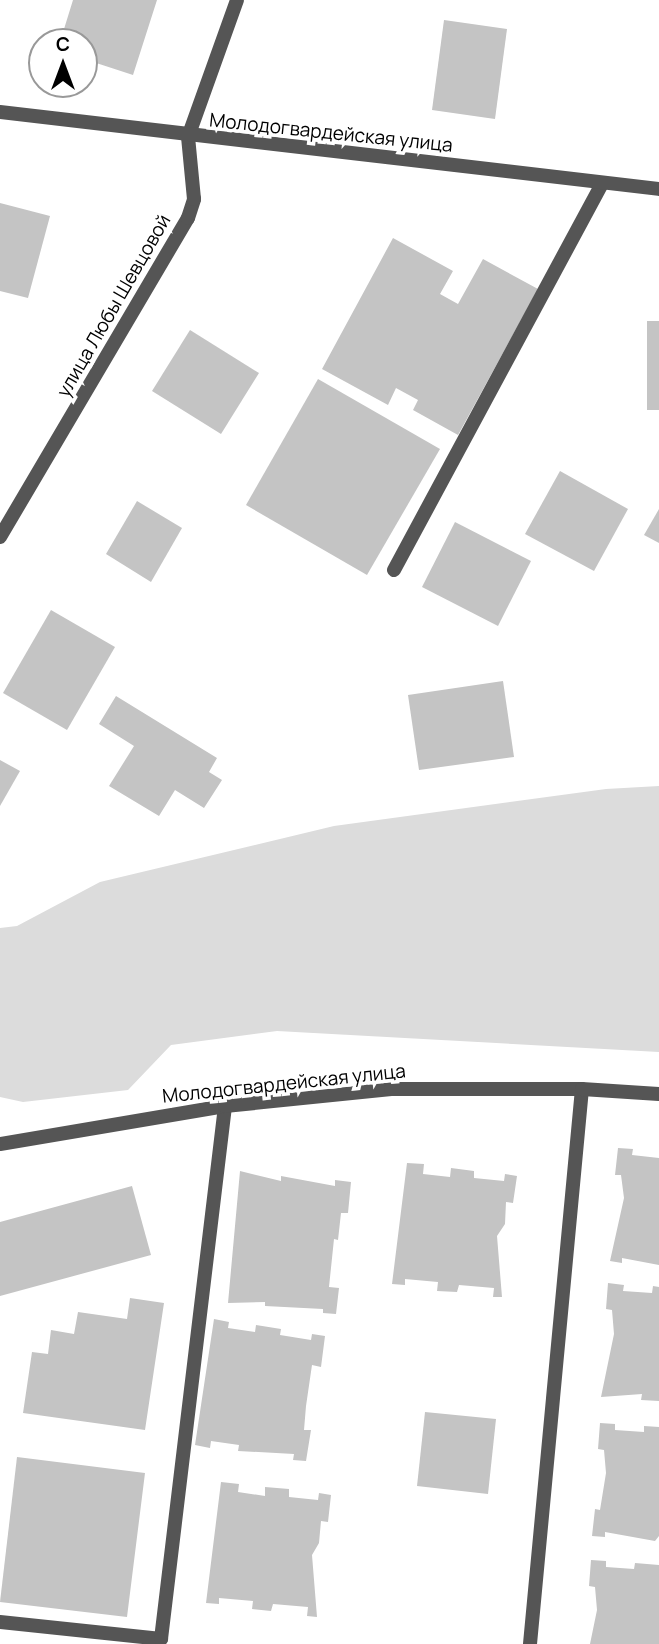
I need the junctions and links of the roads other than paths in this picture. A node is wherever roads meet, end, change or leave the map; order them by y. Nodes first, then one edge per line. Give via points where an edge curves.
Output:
1 (237, 0) edge
2 (0, 112) edge
3 (188, 137) junction
4 (602, 183) junction
5 (659, 189) edge
6 (0, 537) edge
7 (394, 570) dead end
8 (582, 1089) junction
9 (659, 1094) edge
10 (226, 1106) junction
11 (0, 1144) edge
12 (0, 1622) edge
13 (530, 1644) edge

1 - 3 street, улица Любы Шевцовой
2 - 3 street, Молодогвардейская улица
3 - 4 street, Молодогвардейская улица
3 - 6 street, улица Любы Шевцовой via 194,176 188,218
4 - 5 street, Молодогвардейская улица
4 - 7 street
8 - 9 street, Молодогвардейская улица
8 - 10 street, Молодогвардейская улица via 391,1089
8 - 13 street
10 - 11 street, Молодогвардейская улица
10 - 12 street via 160,1639

